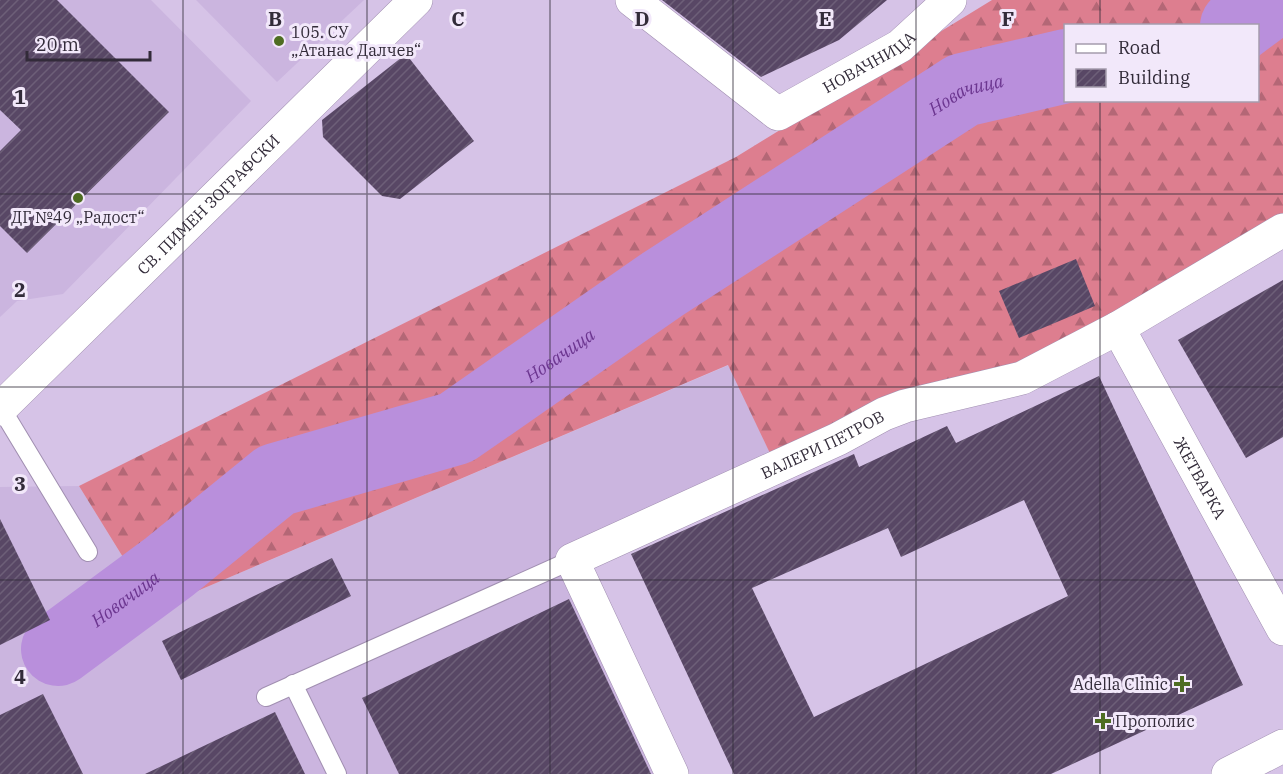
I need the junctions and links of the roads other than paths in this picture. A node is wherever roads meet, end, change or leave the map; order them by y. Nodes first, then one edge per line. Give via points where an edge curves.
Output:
1 (416, 0) edge
2 (632, 0) edge
3 (950, 0) edge
4 (1283, 230) edge
5 (1118, 328) junction
6 (1, 408) edge
7 (88, 552) dead end
8 (572, 560) junction
9 (1283, 629) edge
10 (293, 684) junction
11 (266, 697) dead end
12 (1283, 746) edge
13 (337, 774) edge
14 (672, 774) edge
15 (1228, 774) edge

1 - 6 street, СВ. ПИМЕН ЗОГРАФСКИ
2 - 3 street, НОВАЧНИЦА via 778,114 900,46
4 - 5 street, ВАЛЕРИ ПЕТРОВ
5 - 8 street, ВАЛЕРИ ПЕТРОВ via 1022,378 921,401 884,414
5 - 9 street, ЖЕТВАРКА
6 - 7 lane
8 - 10 lane
8 - 14 street
10 - 11 lane
10 - 13 lane
12 - 15 street

